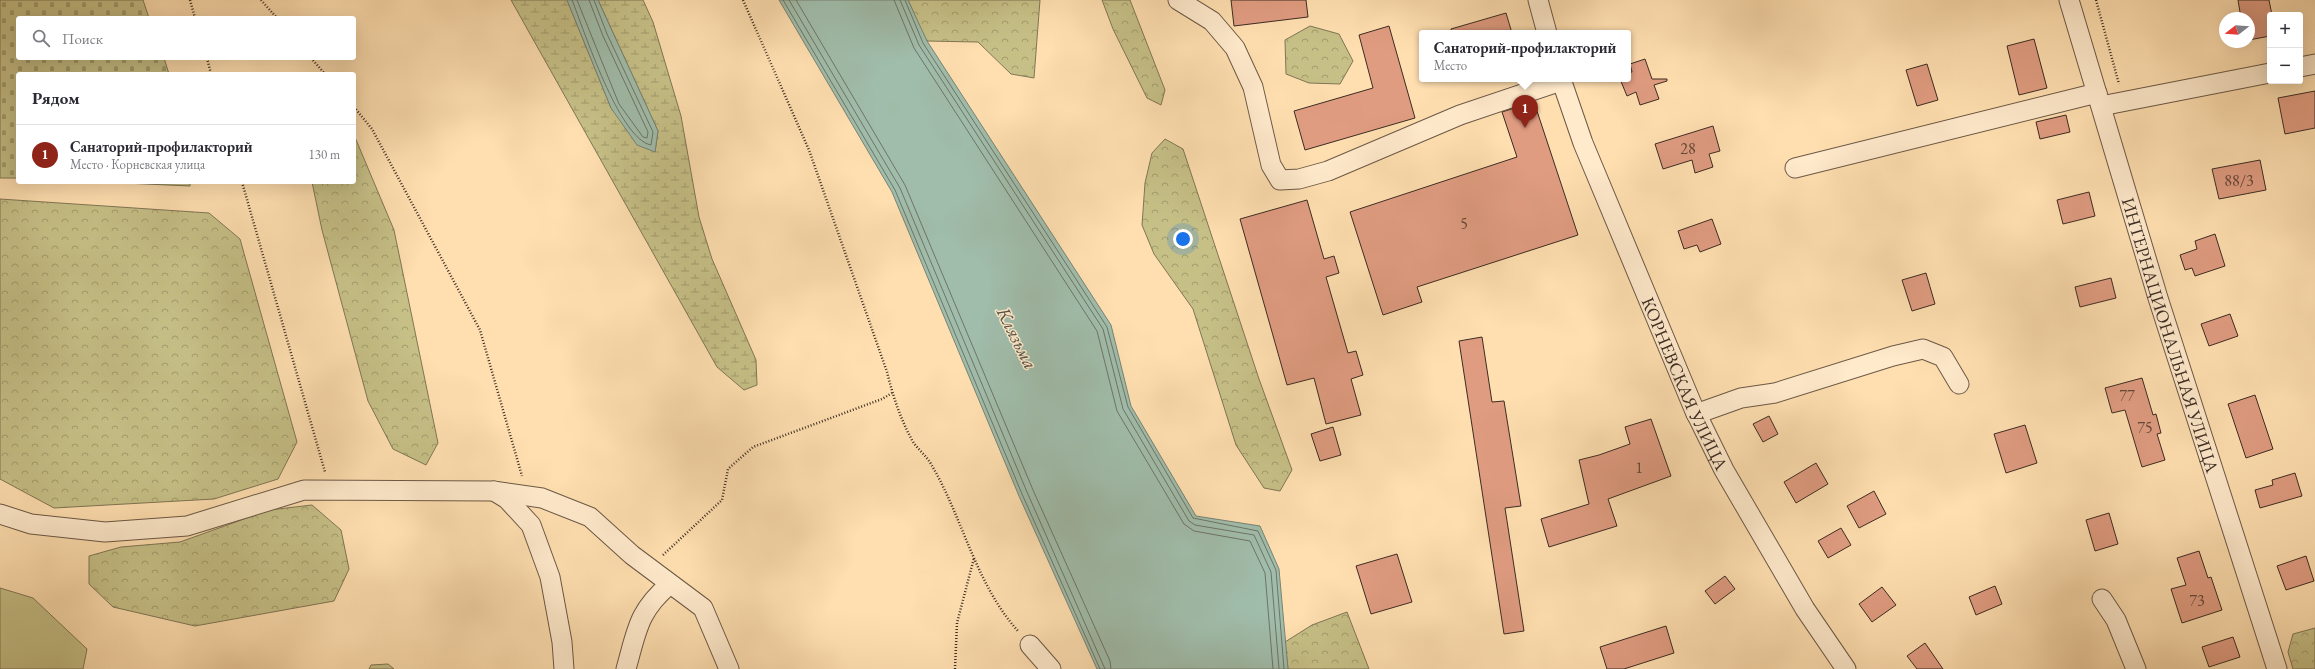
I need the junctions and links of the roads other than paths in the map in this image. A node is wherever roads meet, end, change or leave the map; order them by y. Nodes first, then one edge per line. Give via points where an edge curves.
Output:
1 (1178, 0) edge
2 (1538, 0) edge
3 (2069, 0) edge
4 (1546, 30) edge
5 (2315, 64) edge
6 (2303, 66) edge
7 (2267, 74) edge
8 (1555, 82) edge
9 (1562, 82) edge
10 (2099, 100) junction
11 (1795, 168) dead end
12 (1959, 384) dead end
13 (1696, 414) junction
14 (493, 491) junction
15 (0, 514) edge
16 (670, 584) junction
17 (2102, 599) dead end
18 (1030, 645) road end
19 (564, 669) edge
20 (626, 669) edge
21 (729, 669) edge
22 (1051, 669) edge
23 (1846, 669) edge
24 (2136, 669) edge
25 (2277, 669) edge

1 - 8 street via 1212,21 1235,48 1253,87 1271,165 1280,180 1299,179 1328,170 1460,115
2 - 4 street
3 - 10 street, ИНТЕРНАЦИОНАЛЬНАЯ УЛИЦА
5 - 6 street
7 - 10 street via 2124,102
9 - 13 street, КОРНЕВСКАЯ УЛИЦА via 1583,144
10 - 11 street
10 - 25 street, ИНТЕРНАЦИОНАЛЬНАЯ УЛИЦА via 2158,298
12 - 13 street via 1943,356 1923,349 1775,393 1740,398
13 - 23 street, КОРНЕВСКАЯ УЛИЦА via 1724,470 1801,602
14 - 15 street via 304,490 187,526 105,532 31,524
14 - 16 street via 542,498 590,516
14 - 19 street via 507,499 531,525 550,577 562,642
16 - 20 street via 655,597 641,617
16 - 21 street via 703,608
17 - 24 street via 2116,620
18 - 22 street

